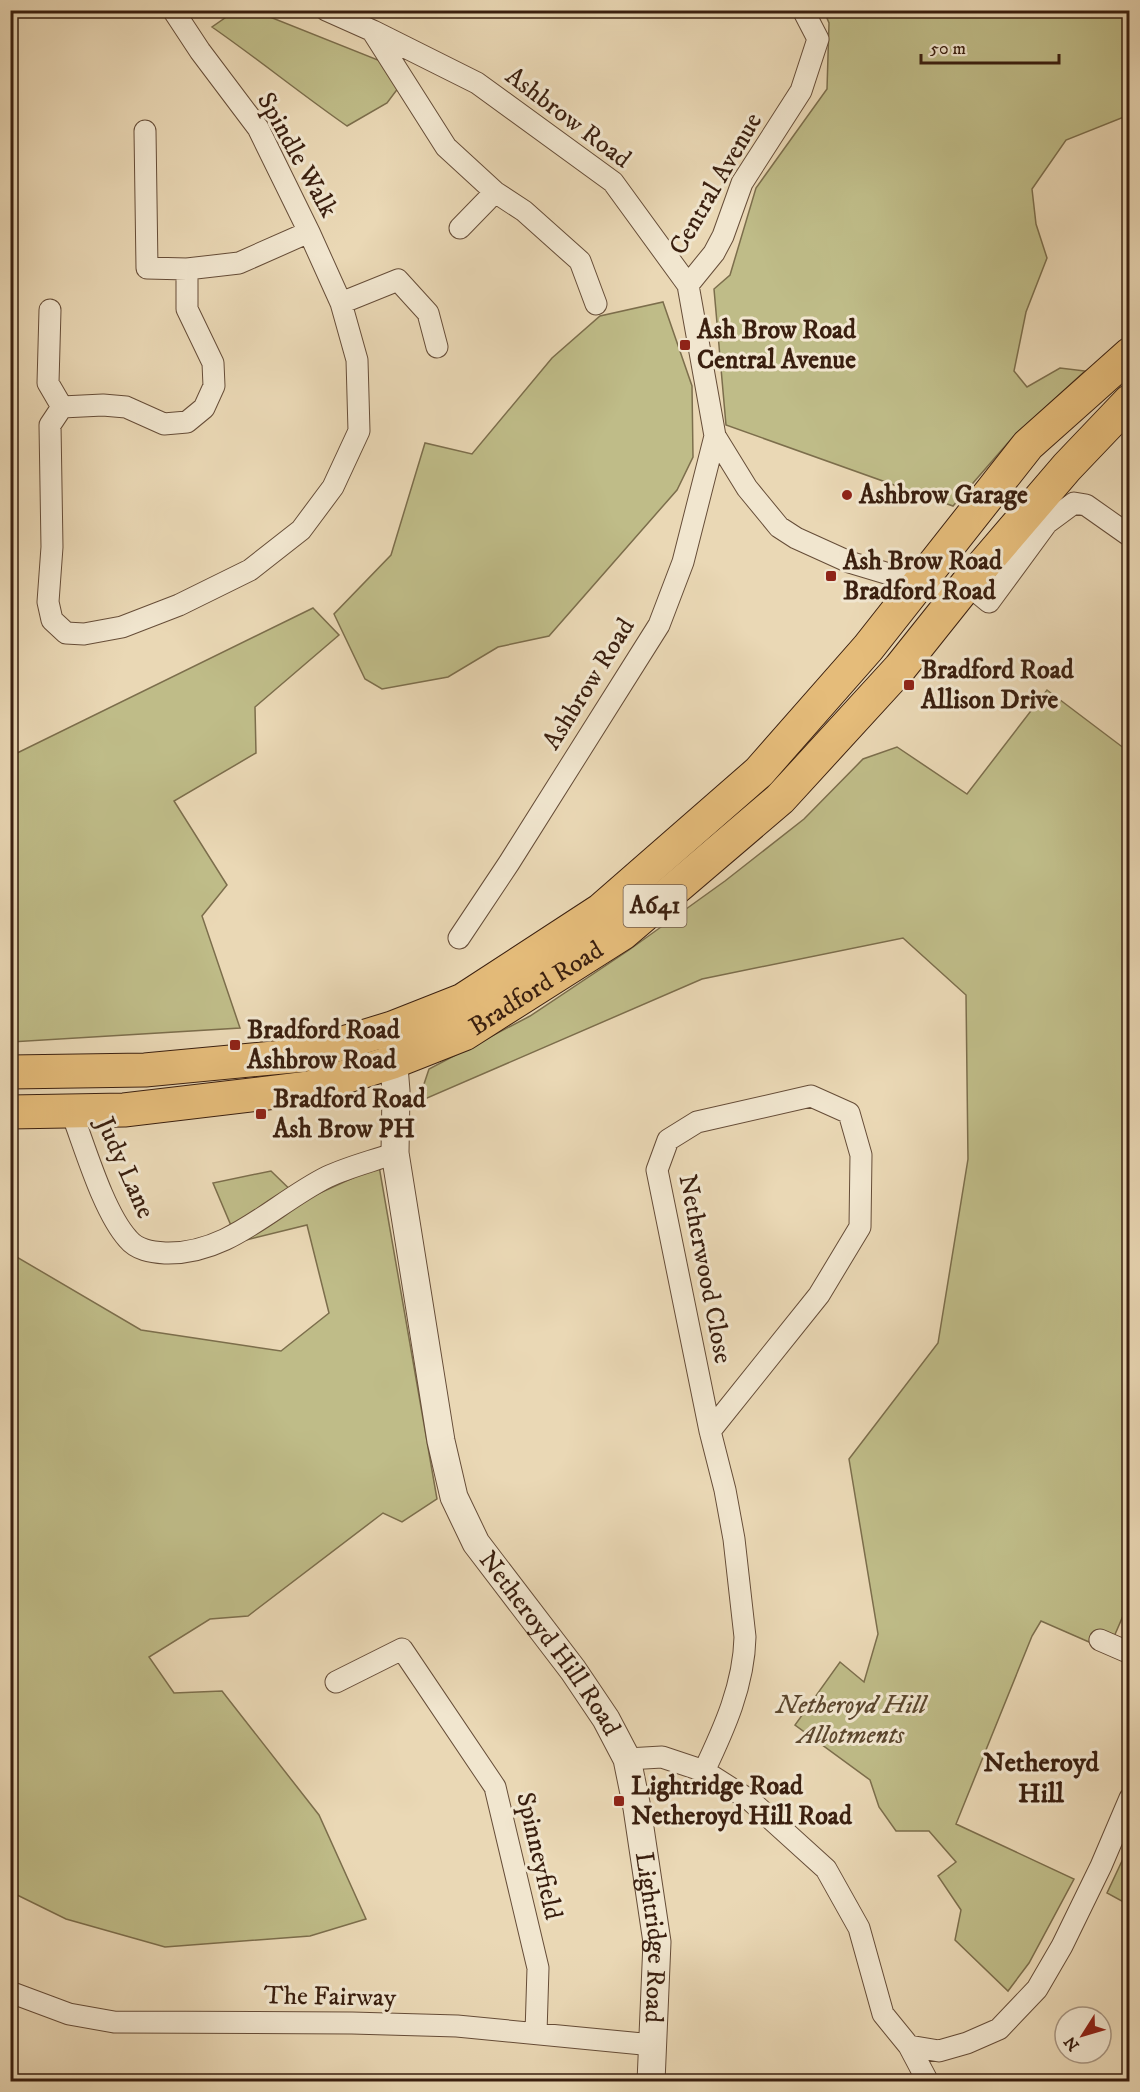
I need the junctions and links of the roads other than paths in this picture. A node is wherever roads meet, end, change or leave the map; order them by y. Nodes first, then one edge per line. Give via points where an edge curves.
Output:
1 (173, 10) edge
2 (326, 10) edge
3 (803, 10) edge
4 (373, 31) junction
5 (145, 131) dead end
6 (495, 192) junction
7 (460, 228) dead end
8 (309, 232) junction
9 (187, 269) junction
10 (688, 285) junction
11 (342, 303) junction
12 (596, 304) dead end
13 (50, 310) dead end
14 (437, 347) dead end
15 (1130, 354) edge
16 (1130, 402) edge
17 (62, 407) junction
18 (715, 436) junction
19 (1067, 467) junction
20 (1074, 503) junction
21 (1130, 536) edge
22 (919, 583) junction
23 (962, 591) junction
24 (459, 938) dead end
25 (392, 1028) junction
26 (304, 1055) junction
27 (393, 1062) junction
28 (10, 1072) edge
29 (309, 1088) junction
30 (71, 1111) junction
31 (10, 1112) edge
32 (395, 1153) junction
33 (710, 1431) junction
34 (1100, 1640) dead end
35 (1130, 1653) edge
36 (336, 1682) dead end
37 (627, 1759) junction
38 (704, 1771) junction
39 (1130, 1798) edge
40 (10, 1992) edge
41 (536, 2032) junction
42 (653, 2045) junction
43 (909, 2046) junction
44 (651, 2082) edge
45 (928, 2082) edge

1 - 8 street, Spindle Walk via 258,128
2 - 4 street, Ashbrow Road
3 - 10 street, Central Avenue via 818,39 801,91 742,183 714,253
4 - 6 street via 446,147
4 - 10 street, Ashbrow Road via 477,83 613,182
5 - 9 street via 147,268
6 - 7 street
6 - 12 street via 524,211 580,261
8 - 9 street via 238,263
8 - 11 street, Spindle Walk
9 - 17 street via 188,309 213,363 214,386 204,408 187,422 164,424 126,407
10 - 18 street, Ashbrow Road
11 - 14 street via 398,280 428,313
11 - 17 street, Spindle Walk via 357,360 359,431 333,487 301,530 250,570 179,605 122,627 84,634 66,633 52,620 48,602 50,425
13 - 17 street via 48,383
15 - 22 main road, A641 via 1028,445
16 - 19 main road, Bradford Road / A641
18 - 22 street, Ashbrow Road via 747,488 779,526 795,538 849,562
18 - 24 street, Ashbrow Road via 683,562 659,625
19 - 20 street
19 - 23 main road, Bradford Road / A641
20 - 21 street via 1086,505
20 - 23 street, Ashbrow Road via 1047,523 989,602
22 - 23 street, Ashbrow Road
22 - 25 main road, Bradford Road / A641 via 868,648 759,772 601,910 463,1000
23 - 27 main road, Bradford Road / A641 via 900,668 780,798 623,933 464,1034
25 - 26 main road, Bradford Road / A641
25 - 27 street, Netheroyd Hill Road
26 - 28 main road, Bradford Road / A641 via 145,1070
26 - 29 main road
27 - 29 main road, Bradford Road / A641
27 - 32 street, Netheroyd Hill Road
29 - 30 main road, Bradford Road / A641 via 124,1110
30 - 31 main road, Bradford Road / A641
30 - 32 street, Judy Lane via 107,1204 128,1239 152,1252 201,1250 225,1240 327,1177
32 - 37 street, Netheroyd Hill Road via 441,1441 454,1497 476,1543 573,1670
33 - 33 street, Netherwood Close via 657,1170 668,1140 697,1122 811,1096 849,1113 861,1155 860,1227 819,1295
33 - 38 street, Netherwood Close via 734,1539 745,1637 731,1713
34 - 35 street
36 - 41 street, Spinneyfield via 402,1649 495,1787 538,1968
37 - 38 street, Netheroyd Hill Road via 662,1757
37 - 42 street, Lightridge Road via 657,1942
38 - 43 street, Netheroyd Hill Road via 751,1801 826,1869 859,1928 883,2014
39 - 43 street via 1062,1946 1037,1989 999,2029 939,2051
40 - 41 street, The Fairway via 69,2014 114,2022 352,2023
41 - 42 street, The Fairway
42 - 44 street, Lightridge Road
43 - 45 street, Netheroyd Hill Road

